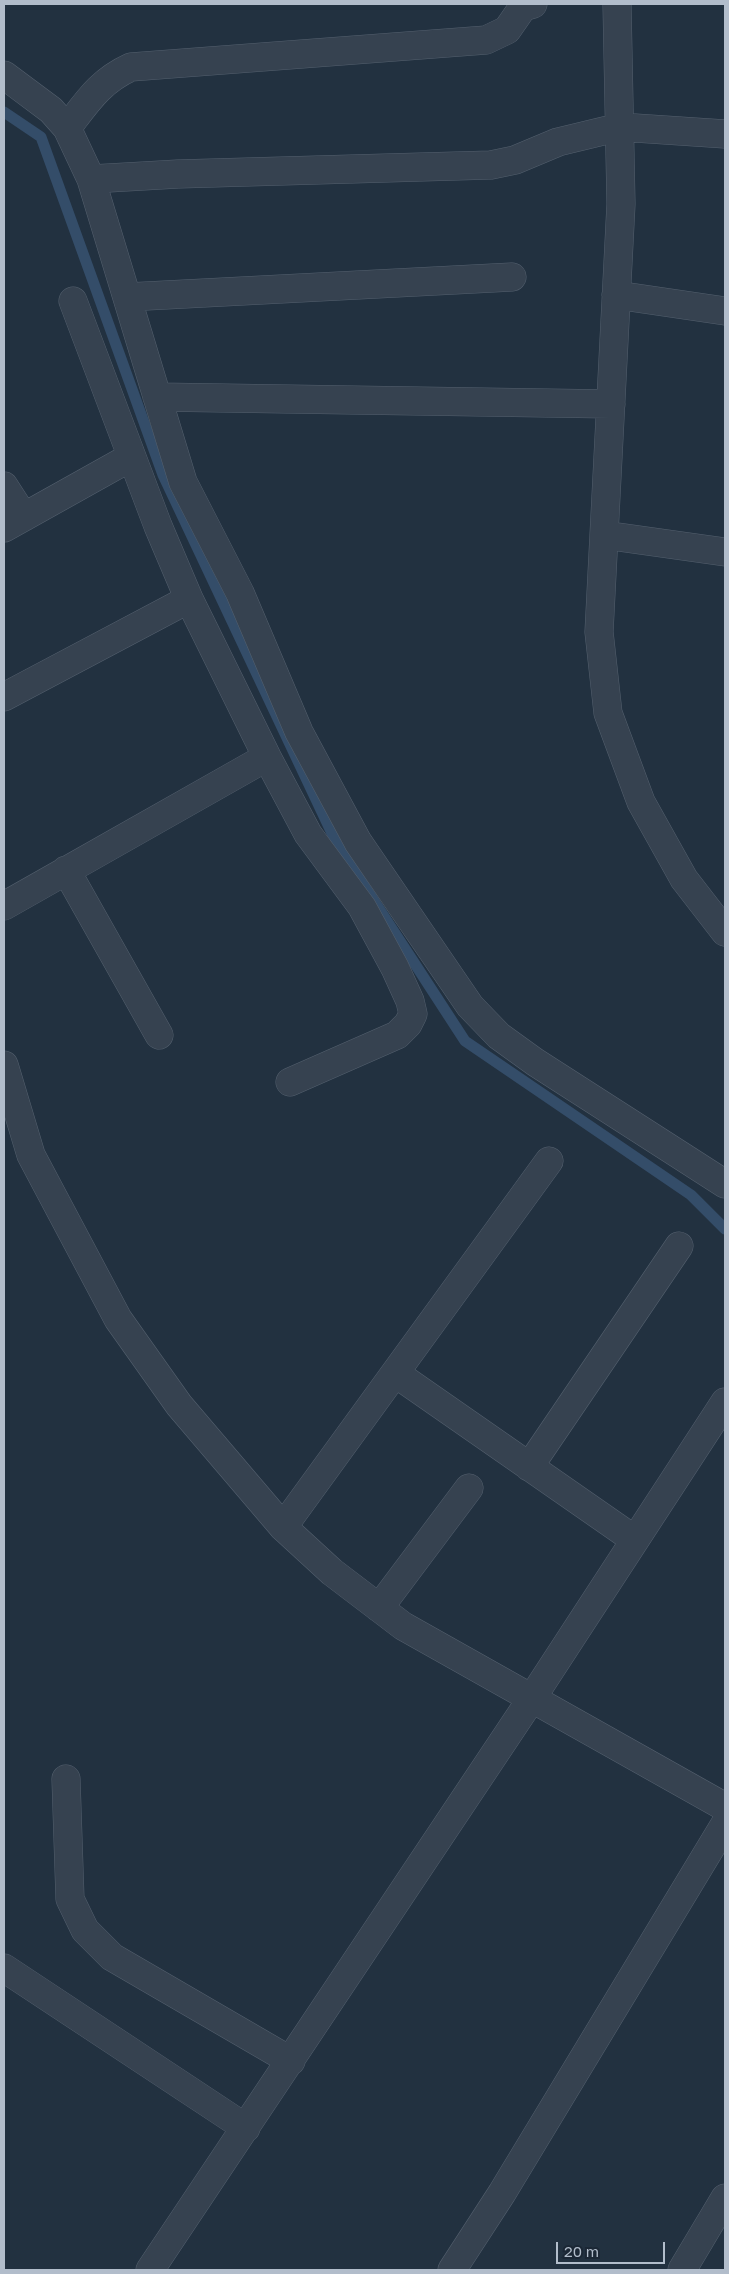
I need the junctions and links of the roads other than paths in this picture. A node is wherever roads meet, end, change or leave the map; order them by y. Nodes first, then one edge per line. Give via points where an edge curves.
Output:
1 (533, 4) edge
2 (618, 4) edge
3 (4, 75) edge
4 (620, 127) junction
5 (67, 128) junction
6 (725, 134) edge
7 (91, 179) junction
8 (512, 278) dead end
9 (616, 295) junction
10 (126, 297) junction
11 (73, 301) dead end
12 (725, 310) edge
13 (157, 397) junction
14 (611, 404) junction
15 (132, 457) junction
16 (4, 486) edge
17 (14, 523) edge
18 (604, 535) junction
19 (725, 552) edge
20 (189, 599) junction
21 (4, 697) edge
22 (267, 757) junction
23 (66, 870) junction
24 (4, 906) edge
25 (725, 932) edge
26 (159, 1036) dead end
27 (5, 1076) edge
28 (290, 1082) dead end
29 (548, 1161) dead end
30 (725, 1184) edge
31 (679, 1246) dead end
32 (395, 1373) junction
33 (725, 1402) edge
34 (529, 1467) junction
35 (469, 1488) dead end
36 (283, 1527) junction
37 (635, 1540) junction
38 (379, 1608) junction
39 (532, 1698) junction
40 (66, 1778) dead end
41 (725, 1807) edge
42 (725, 1824) edge
43 (4, 1968) edge
44 (291, 2061) junction
45 (246, 2128) junction
46 (725, 2198) edge
47 (150, 2270) edge
48 (452, 2270) edge
49 (682, 2270) edge

1 - 5 street via 523,7 507,30 486,40 131,66 100,85
2 - 4 street
3 - 5 street via 51,110
4 - 6 street
4 - 7 street via 558,142 515,160 491,165
4 - 9 street via 622,204
5 - 7 street
7 - 10 street
8 - 10 street
9 - 12 street
9 - 14 street
10 - 13 street
11 - 15 street
13 - 14 street
13 - 30 street via 184,482 240,593 312,757 358,842 470,1006 499,1036 536,1062
14 - 18 street
15 - 17 street
15 - 20 street
16 - 17 street
18 - 19 street
18 - 25 street via 599,632 608,713 641,802 684,879
20 - 21 street
20 - 22 street
22 - 23 street
22 - 28 street via 308,834 362,907 395,968 413,1014 398,1035
23 - 24 street
23 - 26 street
27 - 36 street via 31,1155 118,1319 178,1405
29 - 32 street
31 - 34 street
32 - 34 street
32 - 36 street
33 - 37 street
34 - 37 street
35 - 38 street
36 - 38 street via 332,1572
37 - 39 street
38 - 39 street via 403,1626
39 - 41 street
39 - 44 street
40 - 44 street via 70,1899 85,1930 112,1957
42 - 48 street
43 - 45 street
44 - 45 street
45 - 47 street
46 - 49 street

